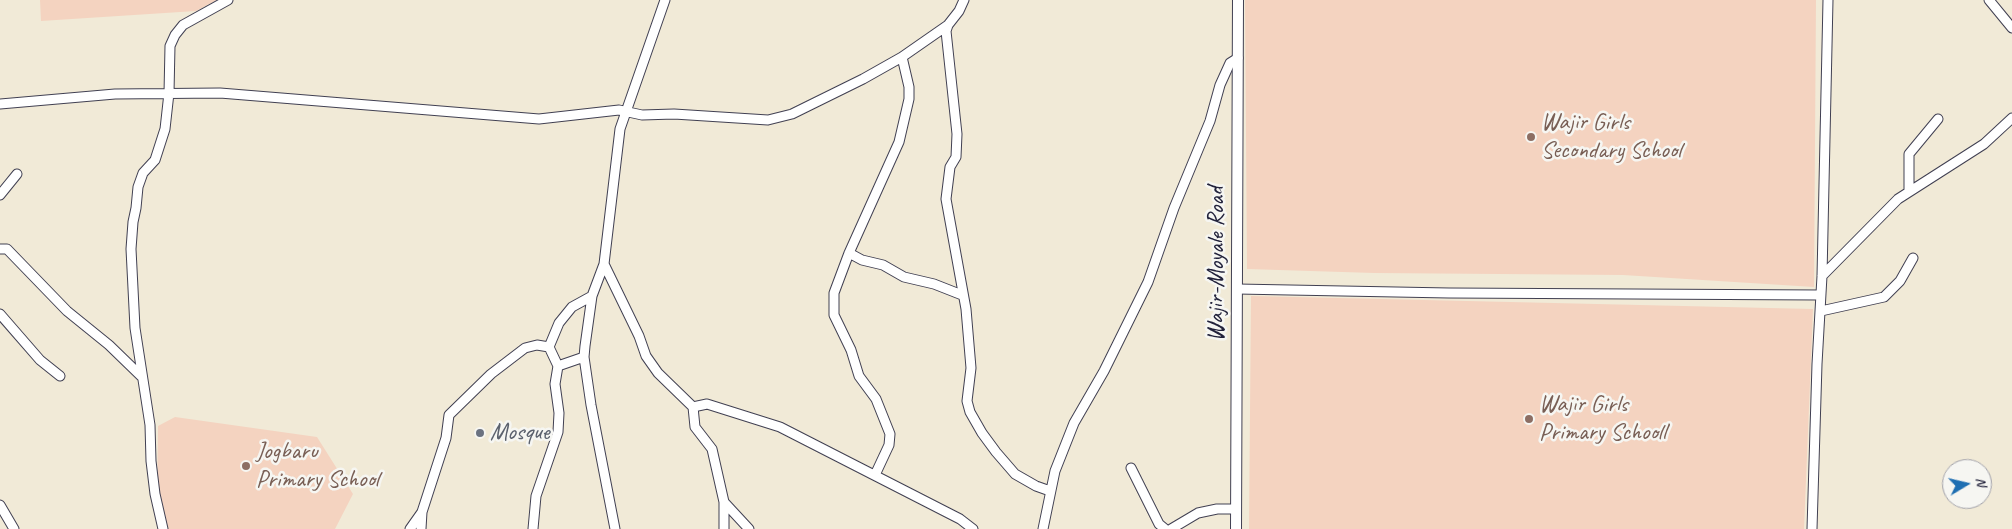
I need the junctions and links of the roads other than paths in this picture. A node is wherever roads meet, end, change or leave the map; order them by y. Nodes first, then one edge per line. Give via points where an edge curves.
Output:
1 (228, 0) edge
2 (665, 0) edge
3 (964, 0) edge
4 (1238, 0) edge
5 (1828, 0) edge
6 (1989, 0) edge
7 (948, 25) junction
8 (2012, 28) edge
9 (902, 57) junction
10 (1238, 58) junction
11 (169, 93) junction
12 (0, 104) edge
13 (626, 113) junction
14 (2012, 118) edge
15 (1938, 119) dead end
16 (17, 174) dead end
17 (1909, 191) junction
18 (0, 195) edge
19 (1, 248) edge
20 (849, 253) junction
21 (1913, 258) dead end
22 (604, 264) junction
23 (1822, 276) junction
24 (1237, 289) junction
25 (962, 294) junction
26 (1820, 295) junction
27 (592, 296) junction
28 (1820, 311) junction
29 (0, 314) edge
30 (549, 347) junction
31 (584, 357) junction
32 (558, 366) junction
33 (60, 376) dead end
34 (142, 377) junction
35 (693, 407) junction
36 (1131, 468) dead end
37 (875, 475) junction
38 (1050, 490) junction
39 (724, 502) junction
40 (0, 505) edge
41 (1236, 509) junction
42 (422, 512) junction
43 (14, 529) edge
44 (163, 529) edge
45 (410, 529) edge
46 (421, 529) edge
47 (533, 529) edge
48 (615, 529) edge
49 (724, 529) edge
50 (749, 529) edge
51 (973, 529) edge
52 (1043, 529) edge
53 (1165, 529) edge
54 (1171, 529) edge
55 (1236, 529) edge
56 (1812, 529) edge

1 - 11 street via 183,25 175,35 170,46
2 - 13 street
3 - 7 street
4 - 10 main road, Wajir-Moyale Road
5 - 23 street
6 - 8 street
7 - 9 street
7 - 25 street via 946,37 957,134 956,158 950,167 946,199
9 - 13 street via 792,114 768,120
9 - 20 street via 909,99 899,142
10 - 24 main road, Wajir-Moyale Road
10 - 38 street via 1230,64 1220,85 1210,121 1148,282 1074,424
11 - 12 street via 114,94
11 - 13 street via 249,94 538,120 615,110
11 - 34 street via 165,129 155,160 143,173 138,187 133,222 131,250
13 - 22 street via 616,156
14 - 17 street via 1984,144
15 - 17 street via 1909,154
16 - 18 street
17 - 23 street
19 - 34 street via 8,248 67,311
20 - 25 street via 904,277
20 - 37 street via 834,293 834,315 852,350 859,376 876,399 888,426 890,445
21 - 28 street via 1900,280 1884,297
22 - 27 street
22 - 35 street via 646,356
23 - 26 street
24 - 26 street
24 - 41 main road, Wajir-Moyale Road
25 - 38 street via 971,368 967,401 970,412 1015,474
26 - 28 street
27 - 30 street via 572,307 558,323
27 - 31 street
28 - 56 street
29 - 33 street via 40,360
30 - 32 street
30 - 42 street via 525,348 491,374 449,415 446,438
31 - 32 street
31 - 48 street
32 - 47 street via 555,384 558,432 536,496
34 - 44 street via 150,425 155,494
35 - 37 street via 707,404 780,427
35 - 39 street via 695,427 712,449
36 - 53 street via 1159,524
37 - 51 street via 960,518
38 - 52 street
39 - 49 street
39 - 50 street
40 - 43 street
41 - 54 street via 1198,513
41 - 55 main road, Wajir-Moyale Road
42 - 45 street
42 - 46 street

